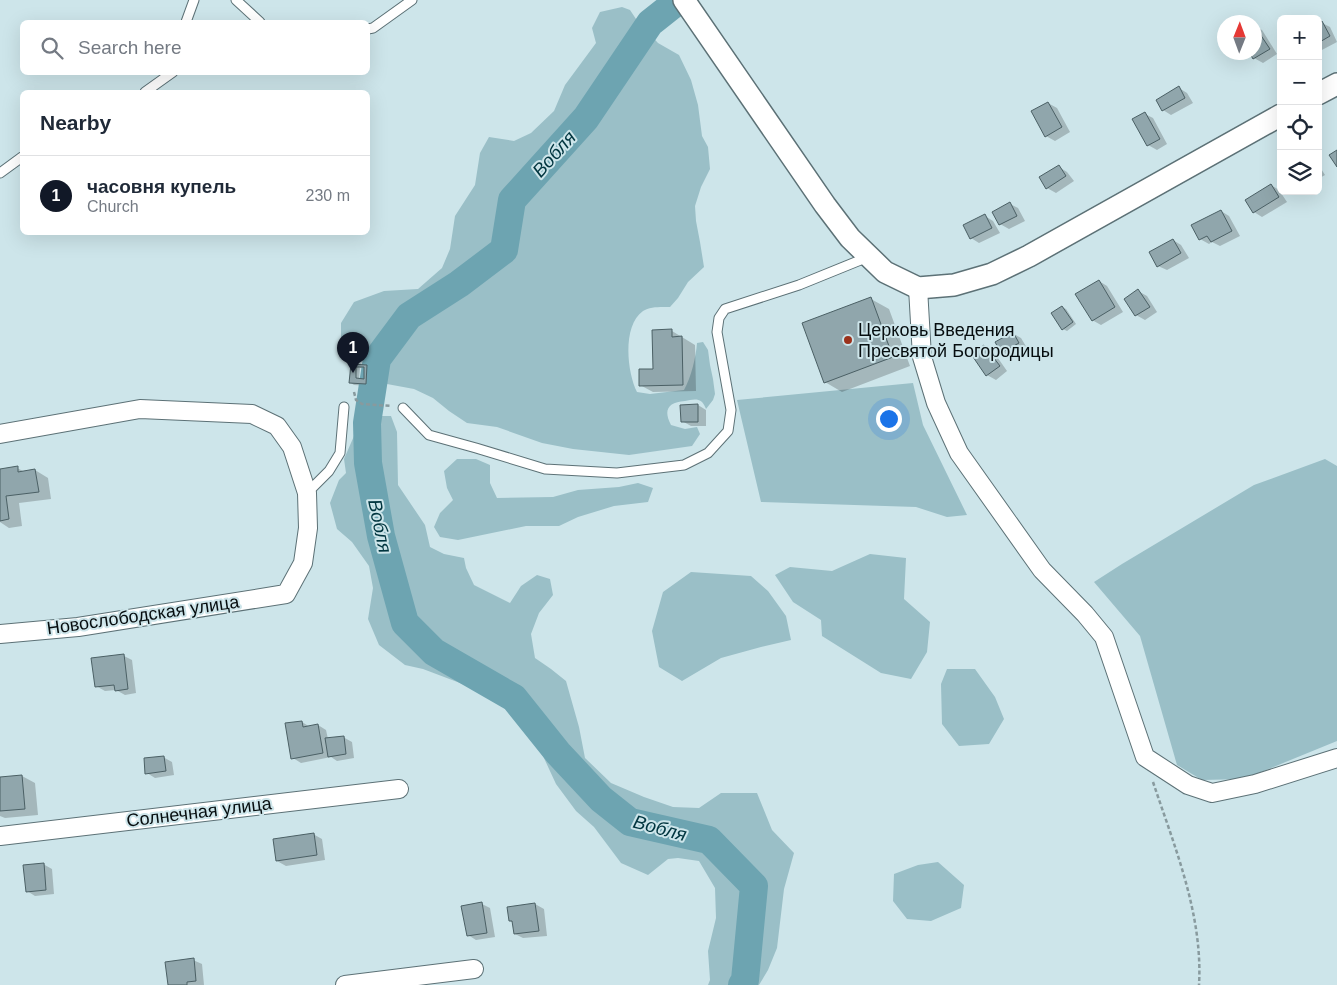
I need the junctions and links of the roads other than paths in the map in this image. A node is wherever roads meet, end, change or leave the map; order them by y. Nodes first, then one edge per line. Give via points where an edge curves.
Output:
1 (194, 0) edge
2 (236, 0) edge
3 (412, 0) edge
4 (684, 0) edge
5 (187, 20) edge
6 (258, 20) edge
7 (370, 29) edge
8 (163, 75) edge
9 (169, 75) edge
10 (160, 82) junction
11 (1337, 84) edge
12 (148, 90) edge
13 (1322, 92) edge
14 (1277, 117) edge
15 (20, 158) edge
16 (0, 173) edge
17 (869, 257) junction
18 (918, 288) junction
19 (344, 407) dead end
20 (403, 408) dead end
21 (0, 434) edge
22 (307, 493) junction
23 (0, 634) edge
24 (1337, 758) edge
25 (399, 789) dead end
26 (0, 836) edge
27 (474, 969) dead end
28 (345, 985) edge

1 - 5 lane
2 - 6 lane
3 - 7 lane
4 - 17 street via 825,205
8 - 10 lane
9 - 10 lane
10 - 12 lane
11 - 13 street
14 - 18 street via 992,274 954,285
15 - 16 lane
17 - 18 street via 885,272
17 - 20 lane via 799,285 725,309 719,318 718,332 731,410 728,431 708,453 684,465 617,473 544,469 429,435
18 - 24 street via 922,356 936,403 959,453 1042,570 1104,636 1145,757 1188,785 1212,793 1255,784
19 - 22 lane via 340,453 329,471
21 - 22 street via 140,409 252,414 277,426 292,447
22 - 23 street, Новослободская улица via 308,528 303,563 286,594 78,628
25 - 26 street, Солнечная улица
27 - 28 street

